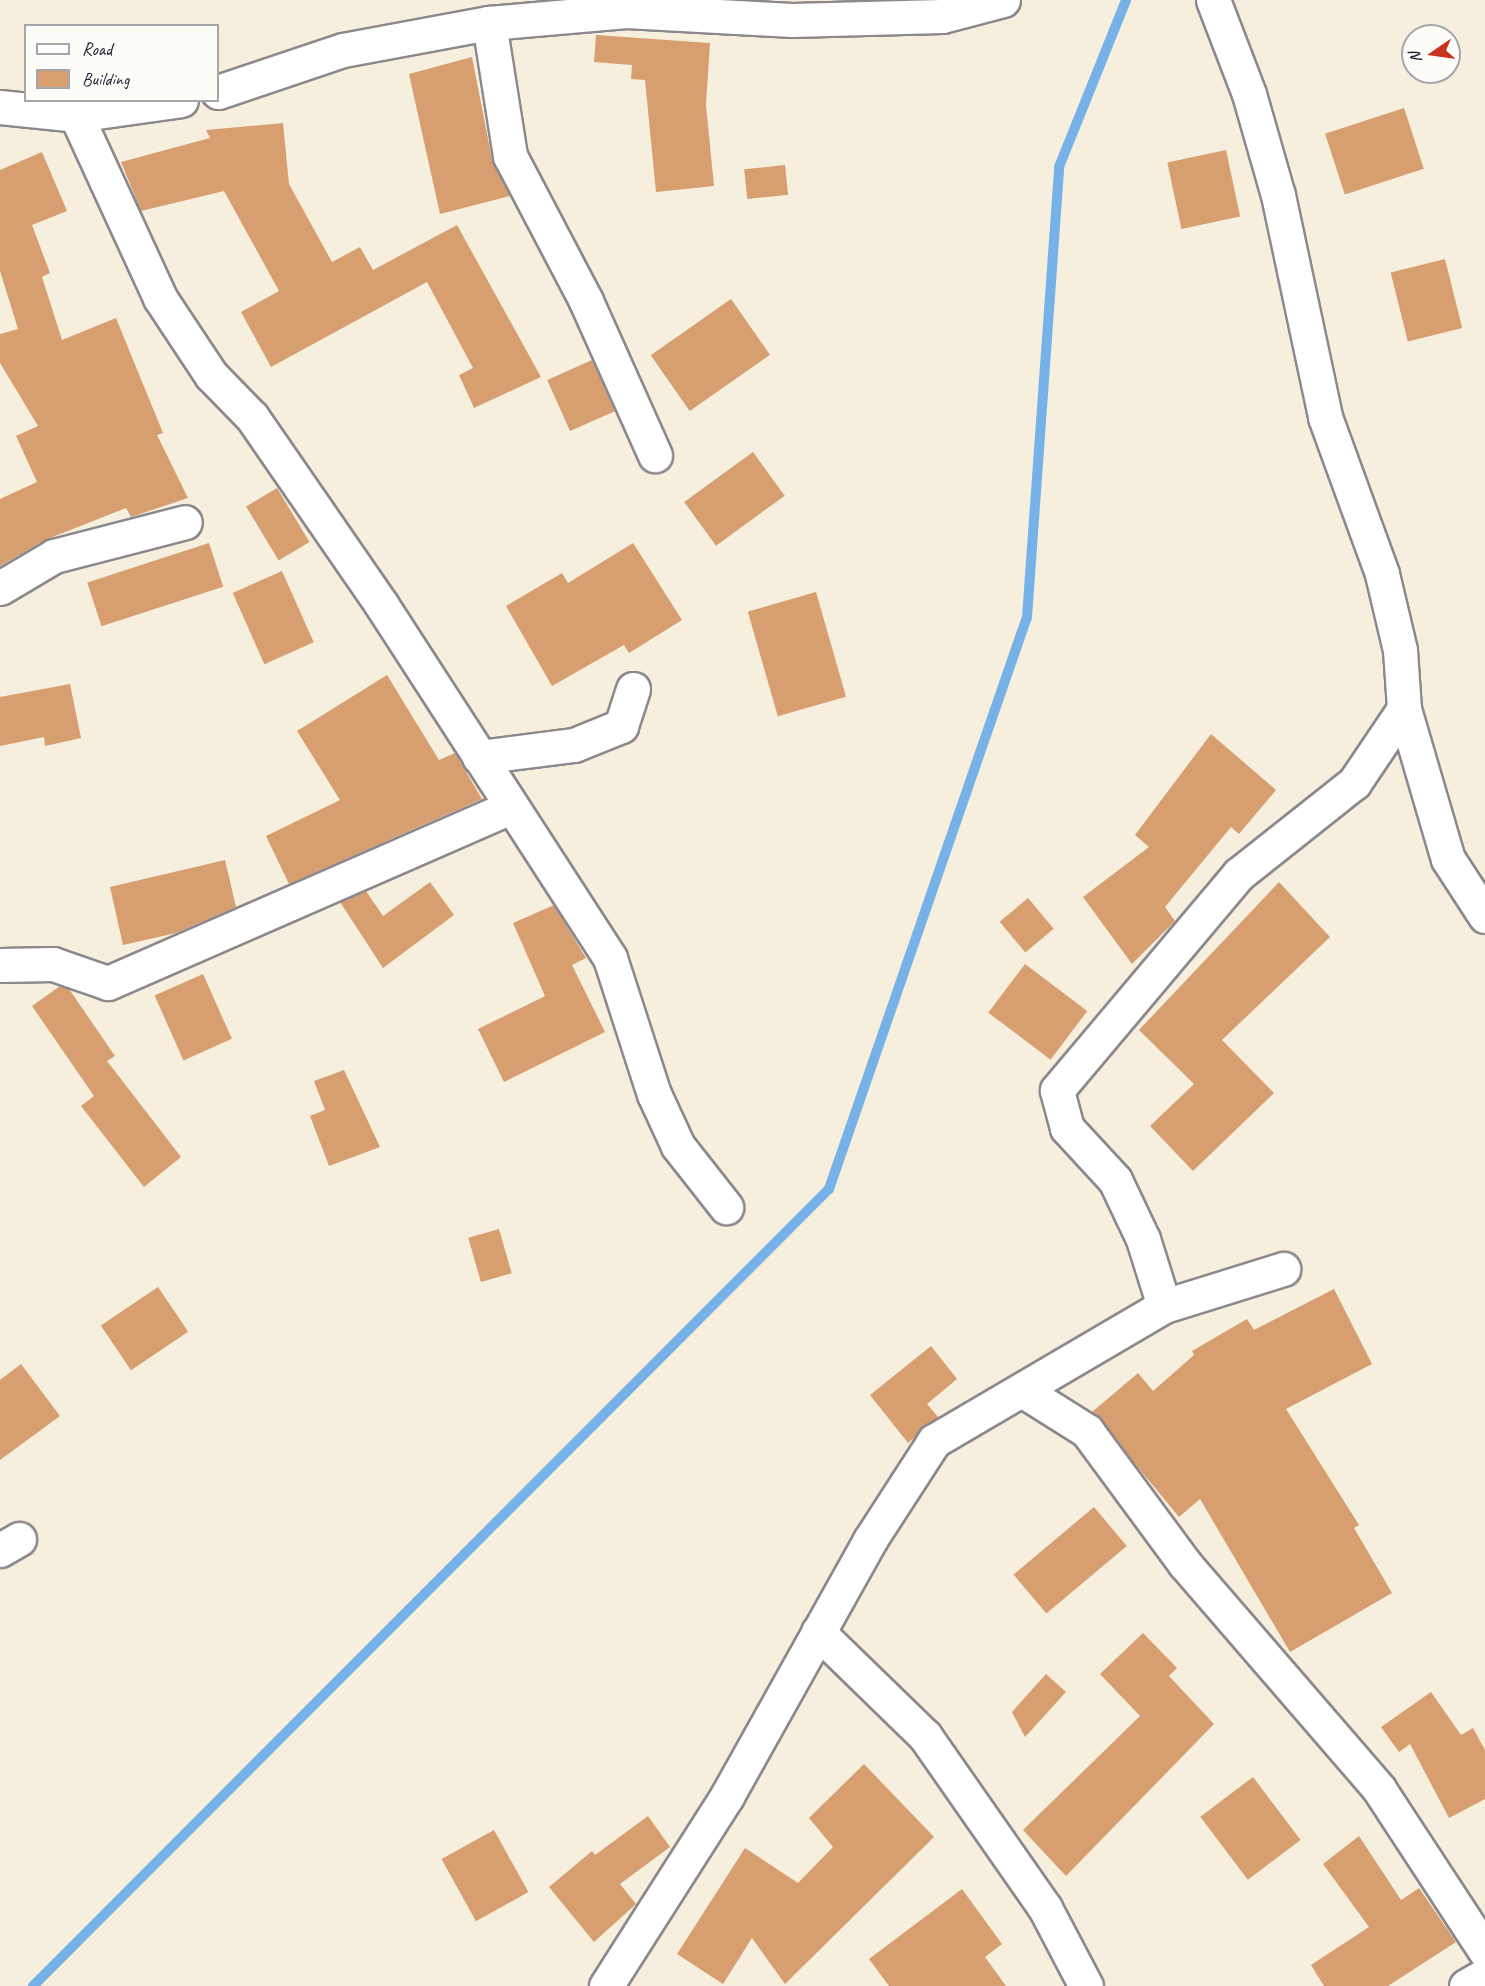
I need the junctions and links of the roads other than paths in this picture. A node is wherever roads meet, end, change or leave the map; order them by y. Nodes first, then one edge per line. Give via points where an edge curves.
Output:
1 (1003, 0) edge
2 (1213, 0) edge
3 (489, 23) junction
4 (219, 92) edge
5 (167, 102) edge
6 (0, 107) edge
7 (76, 115) junction
8 (655, 456) dead end
9 (185, 522) dead end
10 (0, 588) edge
11 (633, 689) dead end
12 (1404, 709) junction
13 (479, 757) junction
14 (511, 807) junction
15 (1485, 916) edge
16 (0, 965) edge
17 (726, 1207) dead end
18 (1283, 1269) dead end
19 (1164, 1306) junction
20 (1022, 1390) junction
21 (818, 1632) junction
22 (1485, 1951) edge
23 (1485, 1975) edge
24 (607, 1986) edge
25 (1086, 1986) edge
26 (1466, 1986) edge

1 - 3 street via 942,16 792,20 626,11
2 - 12 street via 1278,195 1325,417 1382,574 1400,650
3 - 4 street via 343,50
3 - 8 street via 510,156 586,301
5 - 7 street
6 - 7 street
7 - 13 street via 160,298 211,375 252,417
9 - 10 street via 54,556
11 - 13 street via 621,726 574,745
12 - 15 street via 1448,859
12 - 19 street via 1354,783 1239,874 1057,1090 1067,1128 1115,1180 1143,1239
13 - 14 street
14 - 16 street via 350,882 108,983 53,964
14 - 17 street via 610,958 654,1094 678,1146
18 - 19 street
19 - 20 street
20 - 21 street via 934,1441
20 - 22 street via 1088,1431 1185,1564 1379,1790
21 - 24 street via 727,1796
21 - 25 street via 925,1736 1045,1908
23 - 26 street

